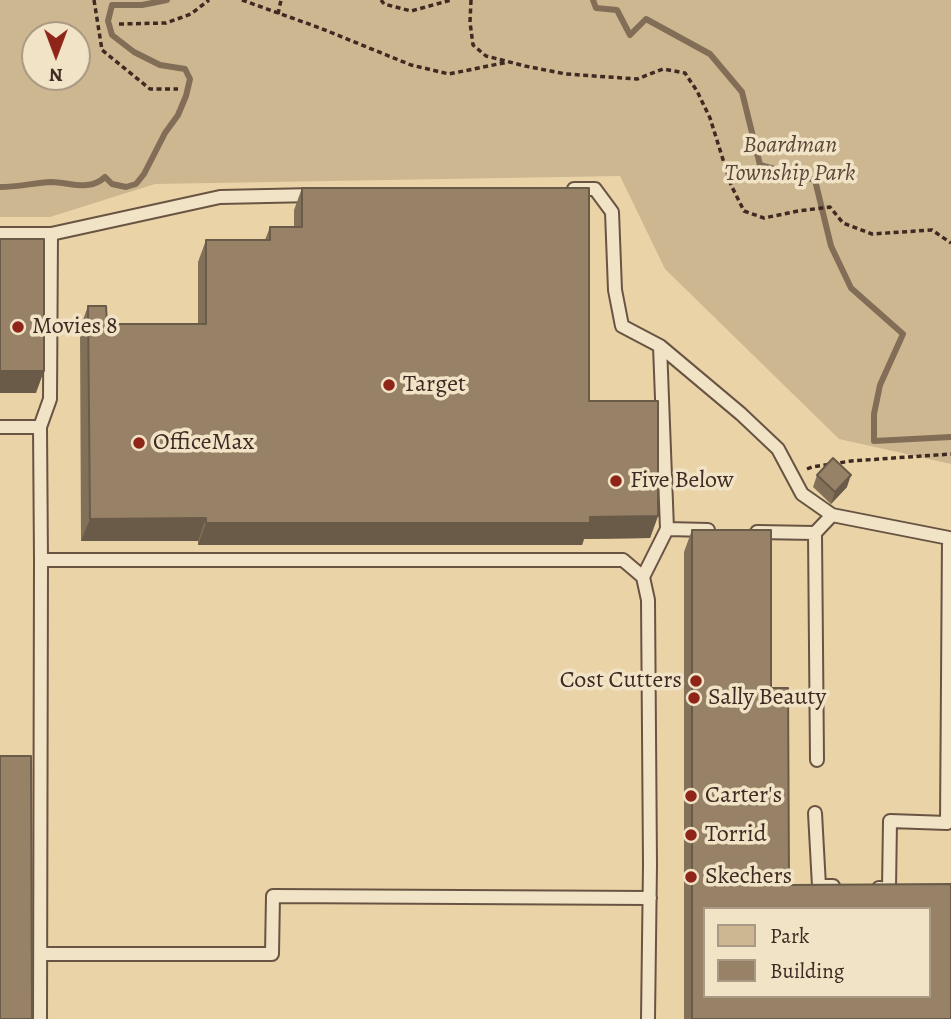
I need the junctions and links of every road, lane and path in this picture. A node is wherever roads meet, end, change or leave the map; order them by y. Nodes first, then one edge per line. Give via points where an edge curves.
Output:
1 (94, 0) edge
2 (209, 0) edge
3 (242, 0) edge
4 (281, 0) edge
5 (381, 0) edge
6 (451, 0) edge
7 (471, 0) edge
8 (278, 14) junction
9 (119, 24) dead end
10 (509, 62) junction
11 (178, 89) dead end
12 (556, 189) edge
13 (332, 194) edge
14 (0, 234) edge
15 (51, 234) junction
16 (951, 243) edge
17 (660, 346) junction
18 (0, 427) edge
19 (40, 427) junction
20 (951, 454) edge
21 (793, 476) junction
22 (832, 515) junction
23 (667, 529) junction
24 (721, 531) edge
25 (748, 531) edge
26 (815, 533) junction
27 (41, 560) junction
28 (643, 577) junction
29 (27, 757) edge
30 (41, 757) junction
31 (817, 761) dead end
32 (814, 813) dead end
33 (949, 825) edge
34 (842, 887) edge
35 (866, 888) edge
36 (650, 898) junction
37 (40, 954) junction
38 (40, 1019) edge
39 (648, 1019) edge

1 - 11 path via 102,50 150,89
2 - 9 path via 191,14 166,23
3 - 8 path
4 - 8 path
5 - 6 path via 411,11
7 - 10 path via 473,45 486,56
8 - 10 path via 411,65 449,74
10 - 16 path via 608,78 638,79 663,69 685,73 710,118 731,186 744,211 764,218 830,207 843,223 872,234 932,230
12 - 17 lane via 595,189 612,212 615,290 622,326
13 - 15 lane via 220,197
14 - 15 lane
15 - 19 lane via 50,399
17 - 21 lane via 778,449
17 - 23 lane
18 - 19 lane
19 - 27 lane
20 - 21 path via 852,461 812,467
21 - 22 lane via 802,494
22 - 26 lane
22 - 33 lane via 949,538
23 - 24 lane
23 - 28 lane
25 - 26 lane
26 - 31 lane
27 - 28 lane via 623,560
27 - 30 lane
28 - 36 lane via 649,600
29 - 30 lane
30 - 37 lane
32 - 34 lane via 818,886
33 - 35 lane via 890,821 889,888
36 - 37 lane via 273,896 272,954
36 - 39 lane
37 - 38 lane

